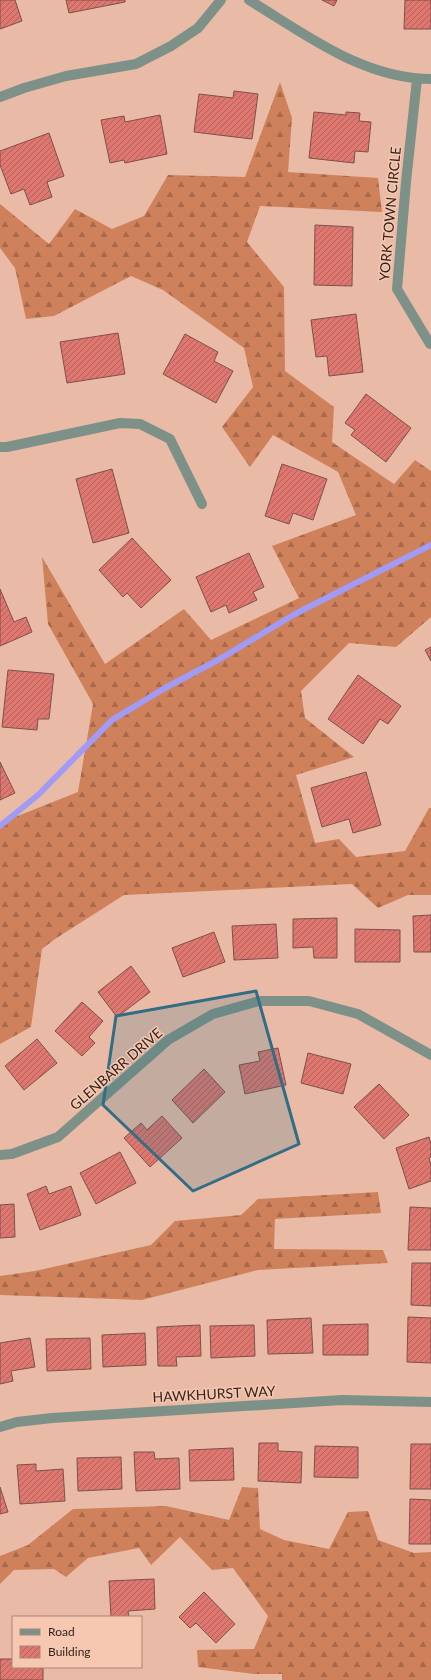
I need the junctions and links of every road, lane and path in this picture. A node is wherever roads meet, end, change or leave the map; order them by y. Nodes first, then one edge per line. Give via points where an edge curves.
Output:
1 (221, 0) edge
2 (250, 0) edge
3 (417, 79) junction
4 (431, 79) edge
5 (0, 97) edge
6 (430, 344) dead end
7 (0, 447) edge
8 (202, 504) dead end
9 (431, 1055) edge
10 (0, 1155) edge
11 (431, 1402) edge
12 (0, 1427) edge

1 - 5 street via 198,28 171,46 136,64 66,76
2 - 3 street via 328,49 381,71
3 - 4 street
3 - 6 street, YORK TOWN CIRCLE via 397,289
7 - 8 street via 120,423 140,424 170,439
9 - 10 street, GLENBARR DRIVE via 358,1014 309,1001 260,1001 212,1014 168,1040 58,1137 12,1154
11 - 12 street, HAWKHURST WAY via 335,1401 52,1418 17,1422

